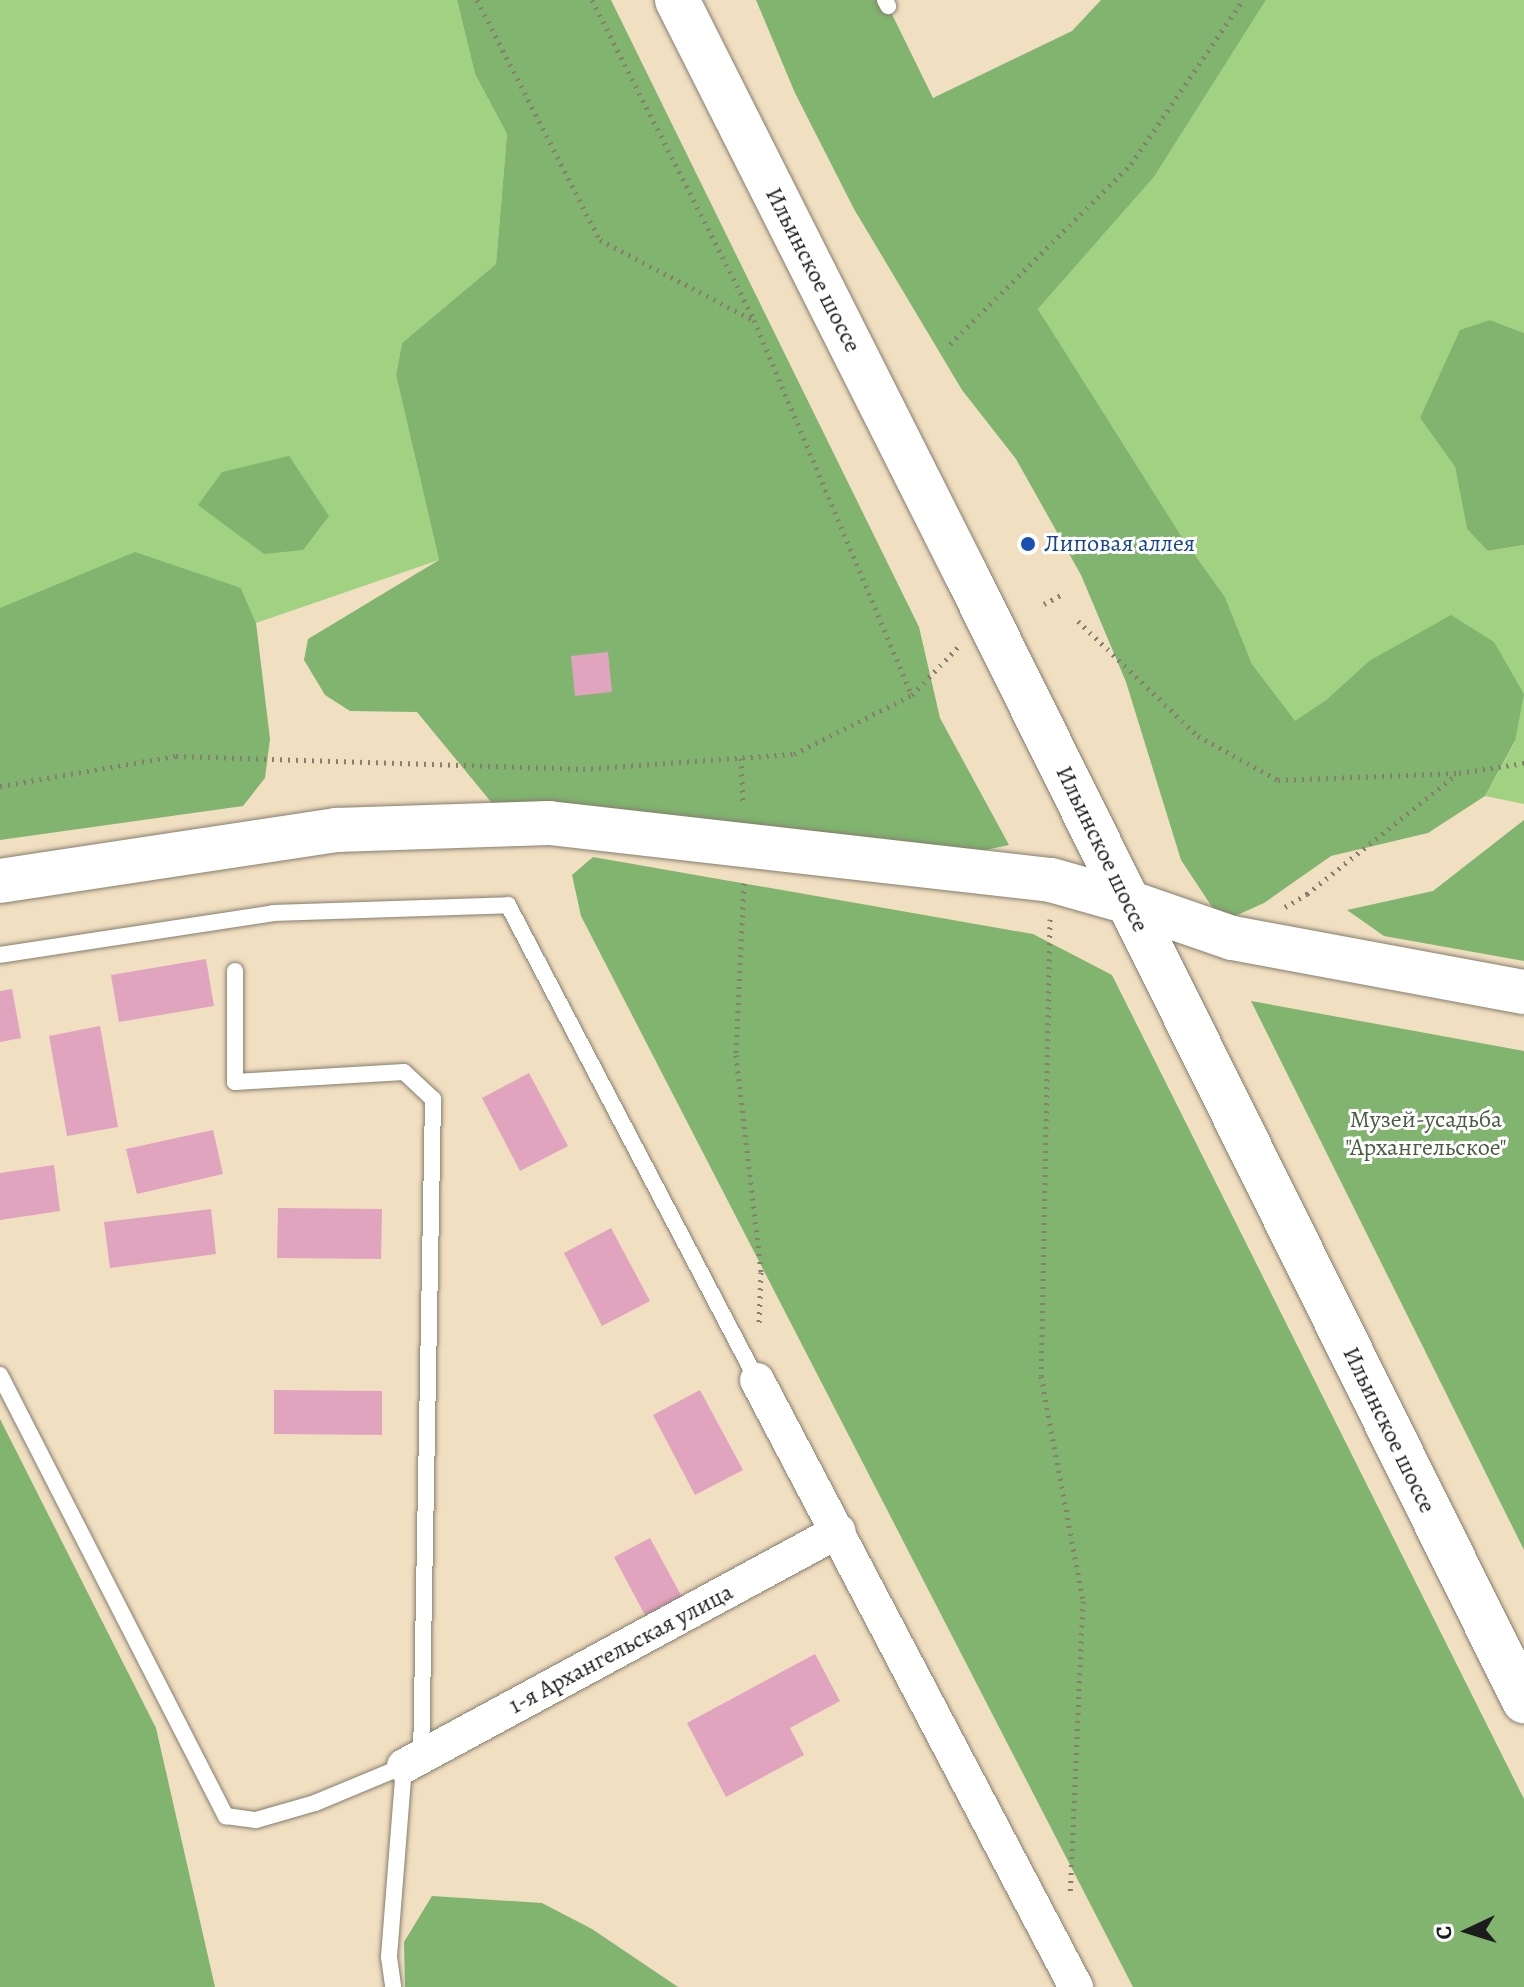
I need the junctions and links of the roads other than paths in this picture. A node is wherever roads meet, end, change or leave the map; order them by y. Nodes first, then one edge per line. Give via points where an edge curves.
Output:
1 (681, 1) edge
2 (0, 881) edge
3 (1128, 902) junction
4 (0, 955) edge
5 (235, 971) dead end
6 (1524, 992) edge
7 (0, 1375) edge
8 (757, 1380) joint
9 (838, 1531) junction
10 (1524, 1701) edge
11 (413, 1762) junction
12 (393, 1987) edge
13 (1076, 1987) edge

1 - 3 main road, Ильинское шоссе
2 - 3 main road via 351,829 549,823 1051,880
3 - 6 main road via 1232,938
3 - 10 main road, Ильинское шоссе
4 - 8 lane via 273,913 508,905
5 - 11 lane via 235,1082 404,1072 433,1099
7 - 11 lane via 226,1816 256,1820 300,1808
8 - 9 street
9 - 11 street, 1-я Архангельская улица
9 - 13 street
11 - 12 lane via 389,1957

